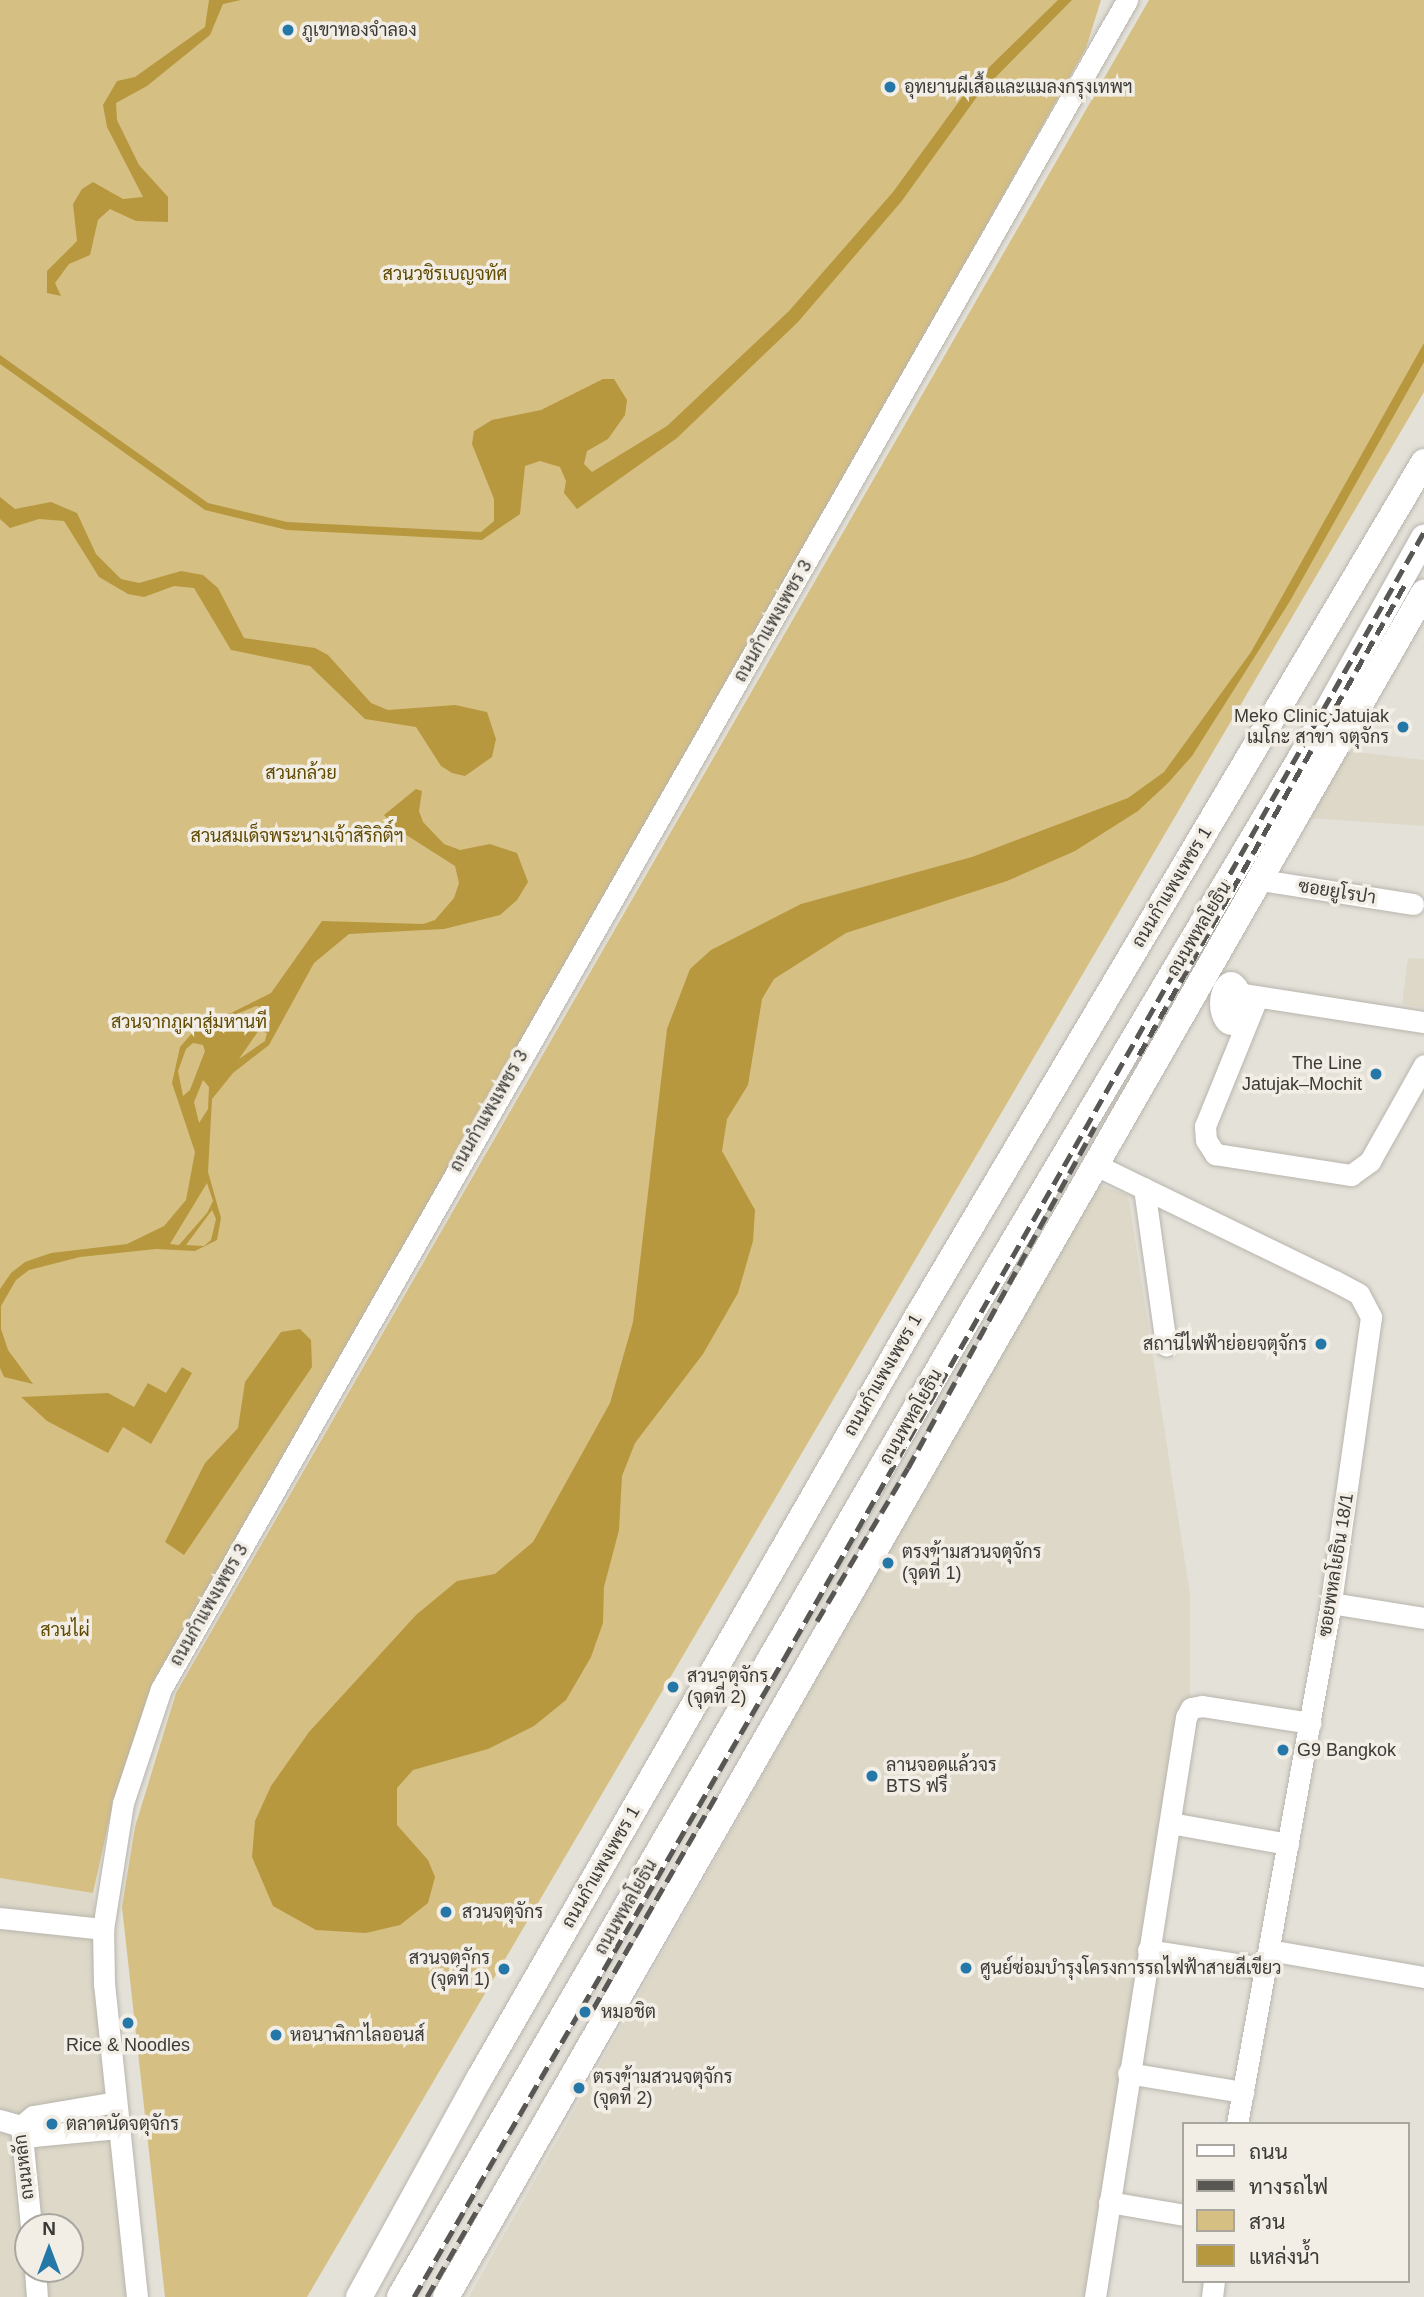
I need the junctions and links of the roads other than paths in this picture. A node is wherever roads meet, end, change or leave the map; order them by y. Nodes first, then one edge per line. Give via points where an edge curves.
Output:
1 (1127, 0) edge
2 (1424, 463) edge
3 (1424, 538) edge
4 (1424, 593) edge
5 (1345, 679) junction
6 (1334, 752) junction
7 (1261, 880) junction
8 (1413, 904) dead end
9 (1221, 986) junction
10 (1257, 998) junction
11 (1424, 1022) edge
12 (1424, 1065) edge
13 (1098, 1166) junction
14 (1144, 1188) junction
15 (1166, 1345) dead end
16 (1331, 1603) junction
17 (1424, 1618) edge
18 (1311, 1723) junction
19 (740, 1789) junction
20 (1170, 1823) junction
21 (667, 1836) junction
22 (1288, 1844) junction
23 (0, 1918) edge
24 (103, 1929) junction
25 (1148, 1950) junction
26 (1266, 1959) junction
27 (1424, 1977) edge
28 (1128, 2073) junction
29 (1242, 2092) junction
30 (116, 2102) junction
31 (0, 2120) edge
32 (1237, 2122) edge
33 (21, 2126) junction
34 (118, 2127) junction
35 (1109, 2202) junction
36 (30, 2213) edge
37 (1182, 2215) edge
38 (137, 2297) edge
39 (359, 2297) edge
40 (400, 2297) edge
41 (446, 2297) edge
42 (1095, 2297) edge

1 - 24 street, ถนนกำแพงเพชร 3 via 161,1689 123,1803
2 - 39 main road, ถนนกำแพงเพชร 1 via 913,1324
3 - 5 main road, ถนนพหลโยธิน
4 - 6 main road, ถนนพหลโยธิน
5 - 6 main road
5 - 21 main road, ถนนพหลโยธิน
6 - 7 main road, ถนนพหลโยธิน
7 - 8 street, ซอยยูโรปา
7 - 9 main road, ถนนพหลโยธิน
9 - 10 street
9 - 13 main road, ถนนพหลโยธิน
10 - 11 street
10 - 12 street via 1205,1126 1206,1140 1215,1154 1351,1175 1370,1161
13 - 14 street, ซอยพหลโยธิน 18/1
13 - 19 main road, ถนนพหลโยธิน
14 - 15 street
14 - 16 street, ซอยพหลโยธิน 18/1 via 1335,1280 1368,1304 1370,1338
16 - 17 street
16 - 18 street, ซอยพหลโยธิน 18/1
18 - 20 street via 1191,1708
18 - 22 street, ซอยพหลโยธิน 18/1
19 - 21 main road
19 - 41 main road, ถนนพหลโยธิน
20 - 22 street
20 - 25 street
21 - 40 main road, ถนนพหลโยธิน
22 - 26 street, ซอยพหลโยธิน 18/1
23 - 24 street
24 - 30 street, ถนนกำแพงเพชร 3
25 - 26 street
25 - 28 street
26 - 27 street
26 - 29 street, ซอยพหลโยธิน 18/1
28 - 29 street
28 - 35 street
29 - 32 street, ซอยพหลโยธิน 18/1
30 - 33 street via 33,2116
30 - 34 street, ถนนกำแพงเพชร 3
31 - 33 street, ถนนหลัก
33 - 34 street via 33,2136
33 - 36 street, ถนนหลัก
34 - 38 street, ถนนกำแพงเพชร 3
35 - 37 street
35 - 42 street

